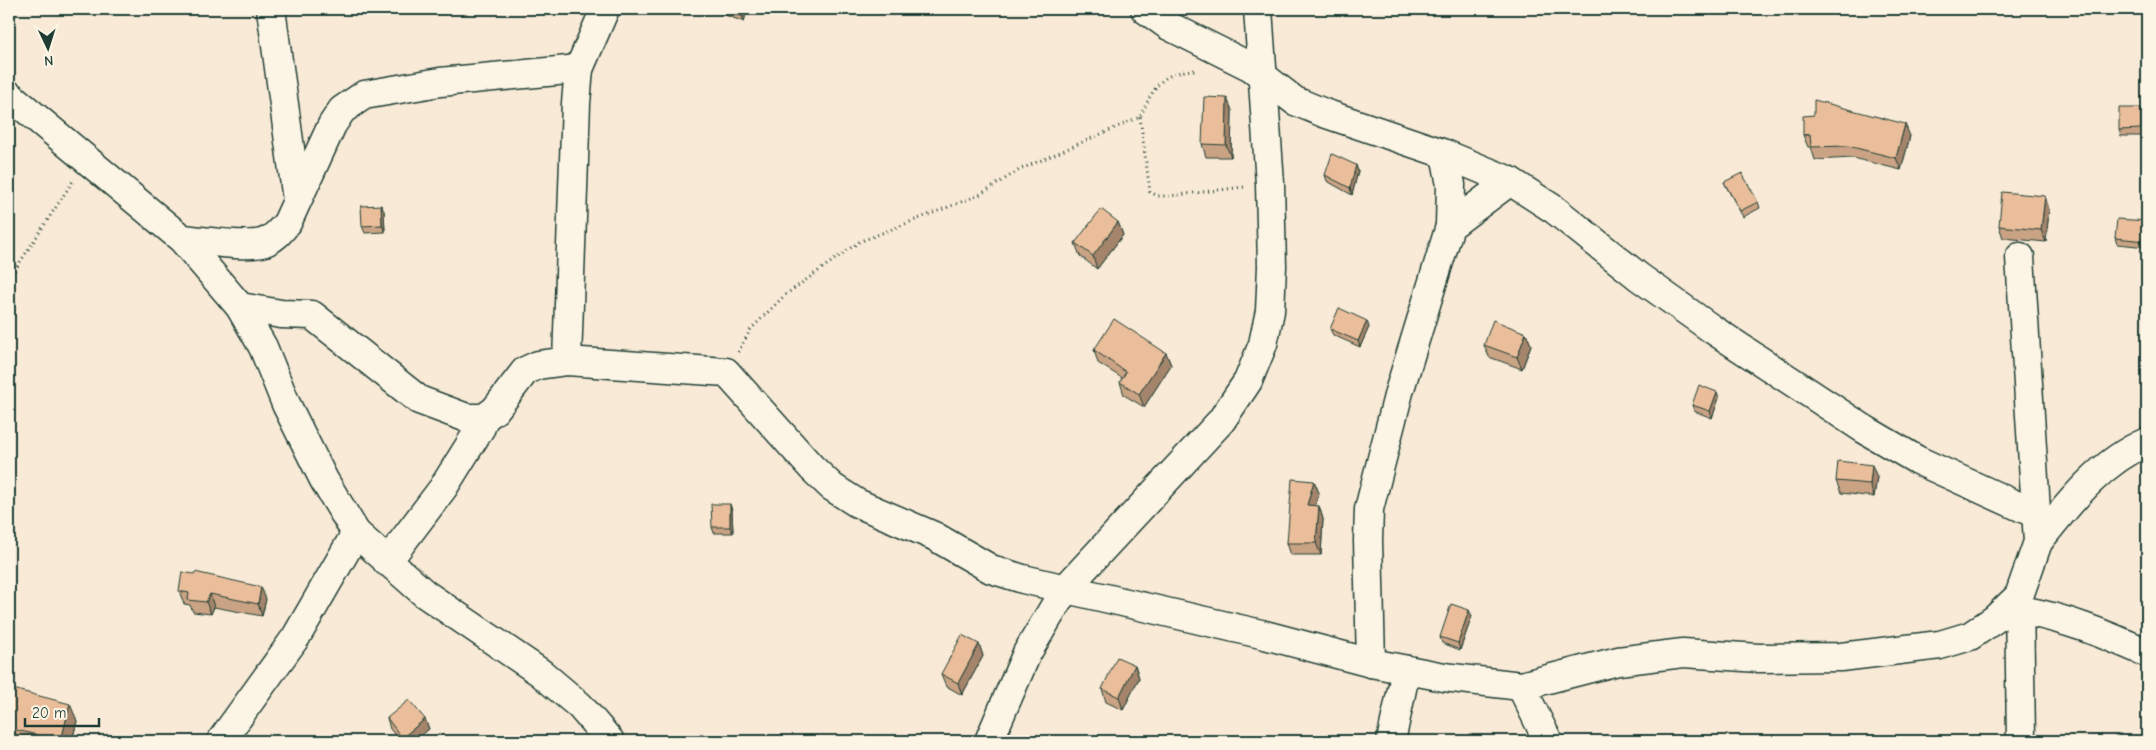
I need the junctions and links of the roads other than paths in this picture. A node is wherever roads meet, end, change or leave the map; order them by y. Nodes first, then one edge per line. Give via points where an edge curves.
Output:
1 (271, 9) edge
2 (604, 9) edge
3 (1146, 9) edge
4 (1258, 9) edge
5 (579, 69) junction
6 (1262, 76) junction
7 (9, 95) edge
8 (1445, 154) junction
9 (1510, 181) junction
10 (297, 200) junction
11 (1450, 226) junction
12 (182, 239) junction
13 (2020, 257) dead end
14 (240, 307) junction
15 (567, 361) junction
16 (484, 418) junction
17 (2147, 442) edge
18 (2038, 528) junction
19 (356, 533) junction
20 (387, 562) junction
21 (1065, 589) junction
22 (2019, 603) junction
23 (2147, 653) edge
24 (1371, 663) junction
25 (1406, 670) junction
26 (1521, 686) junction
27 (221, 741) edge
28 (610, 741) edge
29 (989, 741) edge
30 (1391, 741) edge
31 (1548, 741) edge
32 (2021, 741) edge

1 - 10 street
2 - 5 street
3 - 6 street via 1169,26 1251,67
4 - 6 street
5 - 10 street via 440,82 364,95 342,110 332,125
5 - 15 street
6 - 8 street via 1295,101 1324,114
6 - 21 street via 1272,266 1270,311 1263,344 1248,381 1222,421
7 - 12 street
8 - 9 street
8 - 11 street via 1451,185
9 - 11 street
9 - 18 street via 1555,210 1639,277 1712,329 1864,429
10 - 12 street via 287,223 266,242 252,245
11 - 24 street via 1373,487 1368,540
12 - 14 street
13 - 18 street
14 - 16 street via 312,315 420,400 467,418
14 - 19 street via 263,346 286,404 324,480
15 - 16 street via 538,365 525,371 495,410
15 - 21 street via 726,372 832,487 857,503 934,536 991,569
16 - 20 street via 443,488
17 - 18 street via 2107,465
18 - 22 street
19 - 20 street
19 - 27 street via 296,637
20 - 28 street via 426,594 541,674 580,706
21 - 24 street
21 - 29 street via 1027,653
22 - 23 street
22 - 26 street via 1970,636 1940,645 1841,657 1759,658 1683,653 1618,660
22 - 32 street
24 - 25 street
25 - 26 street
25 - 30 street
26 - 31 street

